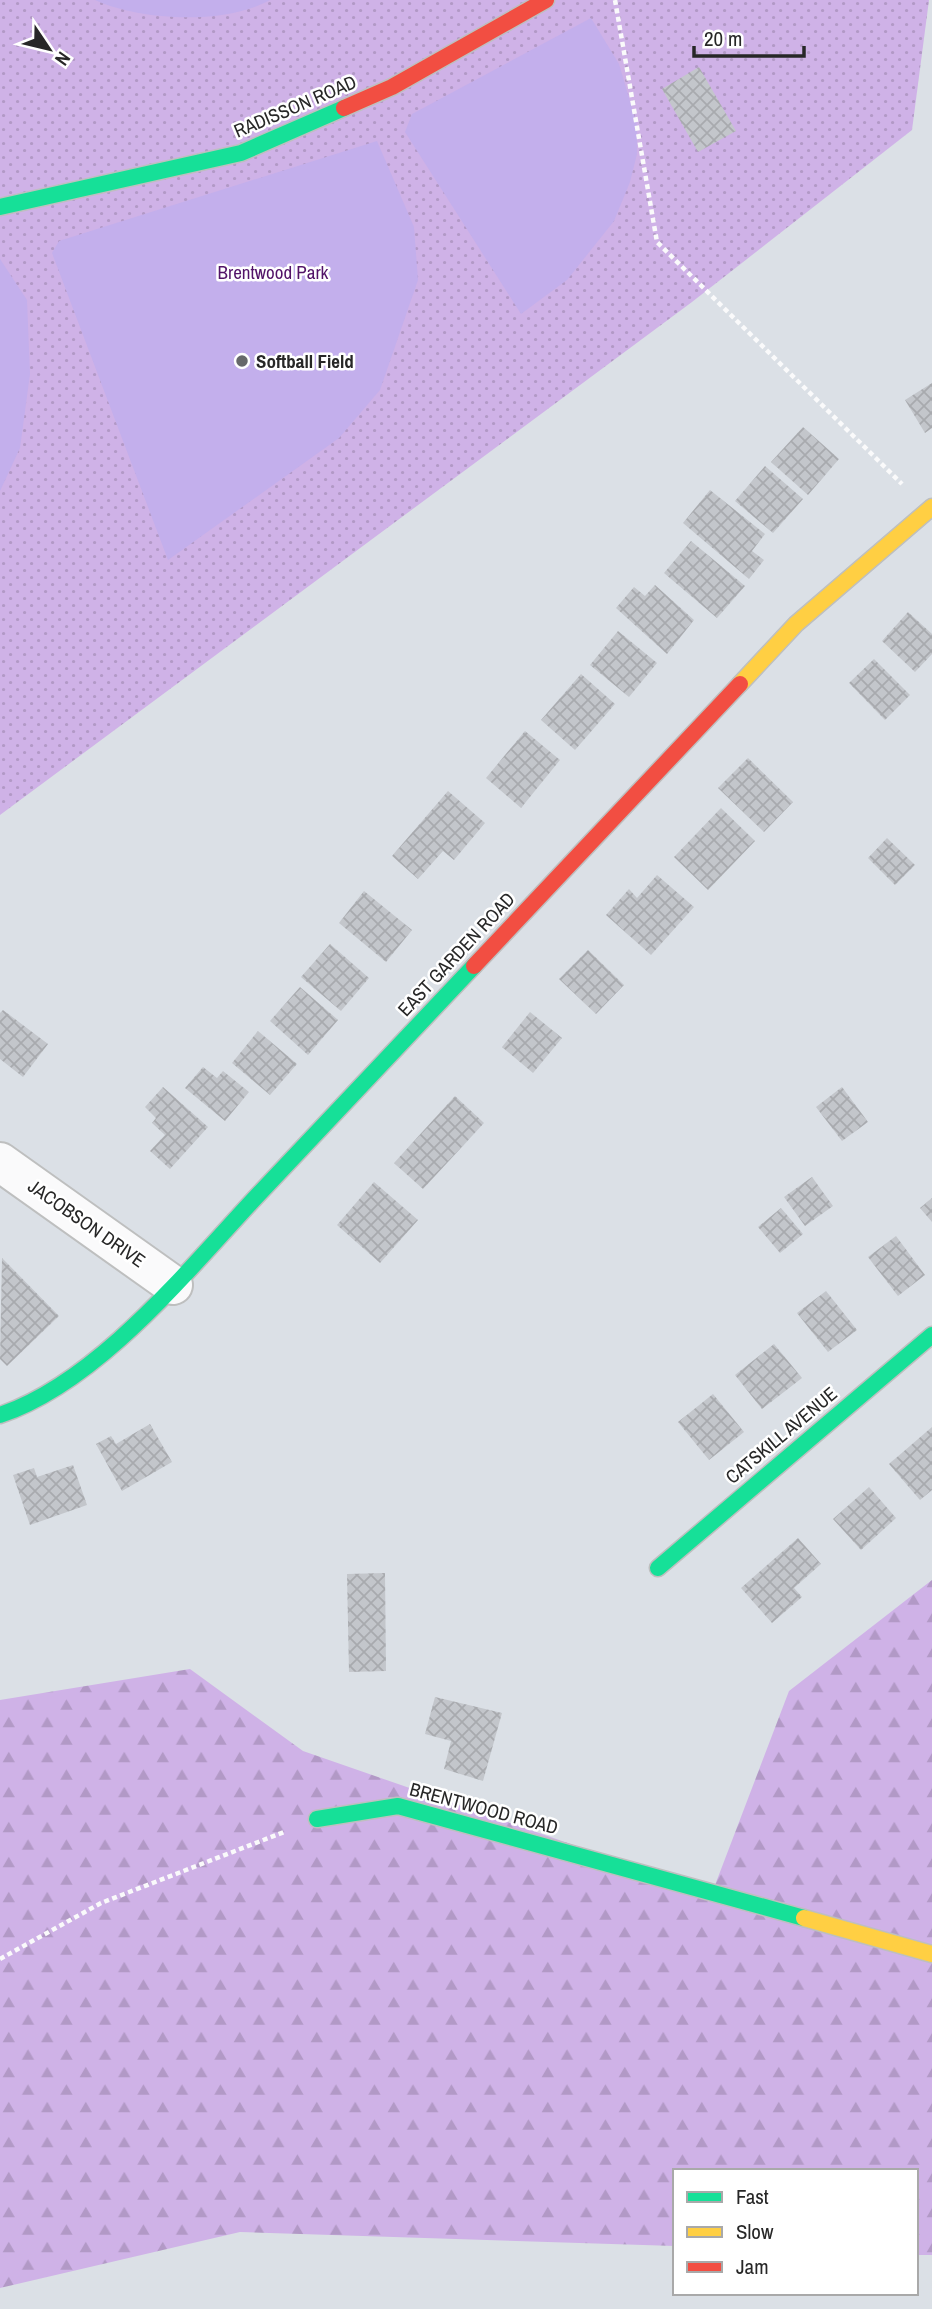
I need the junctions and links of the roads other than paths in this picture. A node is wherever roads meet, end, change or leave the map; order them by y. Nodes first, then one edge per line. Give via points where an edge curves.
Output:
1 (546, 0) edge
2 (0, 207) edge
3 (931, 510) edge
4 (0, 1162) edge
5 (173, 1285) junction
6 (932, 1335) edge
7 (0, 1415) edge
8 (658, 1568) dead end
9 (317, 1819) road end
10 (932, 1954) edge

1 - 2 street, RADISSON ROAD via 392,87 241,153
3 - 5 street, EAST GARDEN ROAD via 796,624
4 - 5 street, JACOBSON DRIVE
5 - 7 street, EAST GARDEN ROAD via 95,1358 24,1409
6 - 8 street, CATSKILL AVENUE
9 - 10 street, BRENTWOOD ROAD via 398,1806

